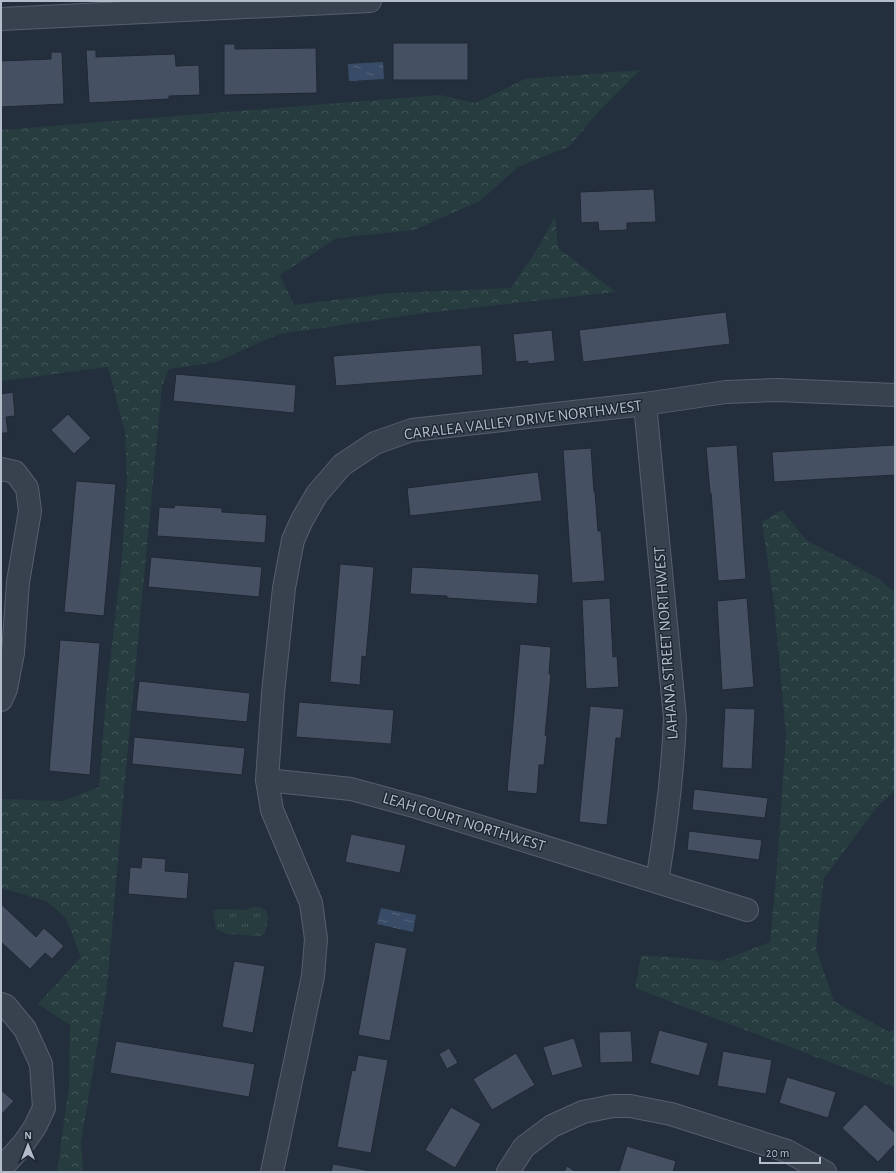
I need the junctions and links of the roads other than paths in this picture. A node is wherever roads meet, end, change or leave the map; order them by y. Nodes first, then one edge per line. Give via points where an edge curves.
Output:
1 (370, 1) edge
2 (1, 19) edge
3 (895, 395) edge
4 (645, 404) junction
5 (1, 469) edge
6 (1, 700) edge
7 (267, 780) junction
8 (657, 882) junction
9 (747, 910) dead end
10 (1, 1004) edge
11 (1, 1169) edge
12 (272, 1172) edge
13 (508, 1172) edge
14 (824, 1172) edge

1 - 2 street
3 - 4 street, CARALEA VALLEY DRIVE NORTHWEST via 777,390 726,392
4 - 7 street, CARALEA VALLEY DRIVE NORTHWEST via 412,430 375,443 342,465 318,494 293,540 282,603
4 - 8 street, LAHANA STREET NORTHWEST via 675,718 667,822
5 - 6 street via 15,472 27,488 30,511 18,582 13,653 6,689
7 - 8 street, LEAH COURT NORTHWEST via 351,789 425,809
7 - 12 street, CARALEA VALLEY DRIVE NORTHWEST via 272,810 311,903 316,939 313,976
8 - 9 street, LEAH COURT NORTHWEST
10 - 11 street via 6,1006 25,1029 41,1064 44,1108 24,1143
13 - 14 street via 524,1147 552,1126 583,1112 613,1106 630,1106 671,1114 787,1151

